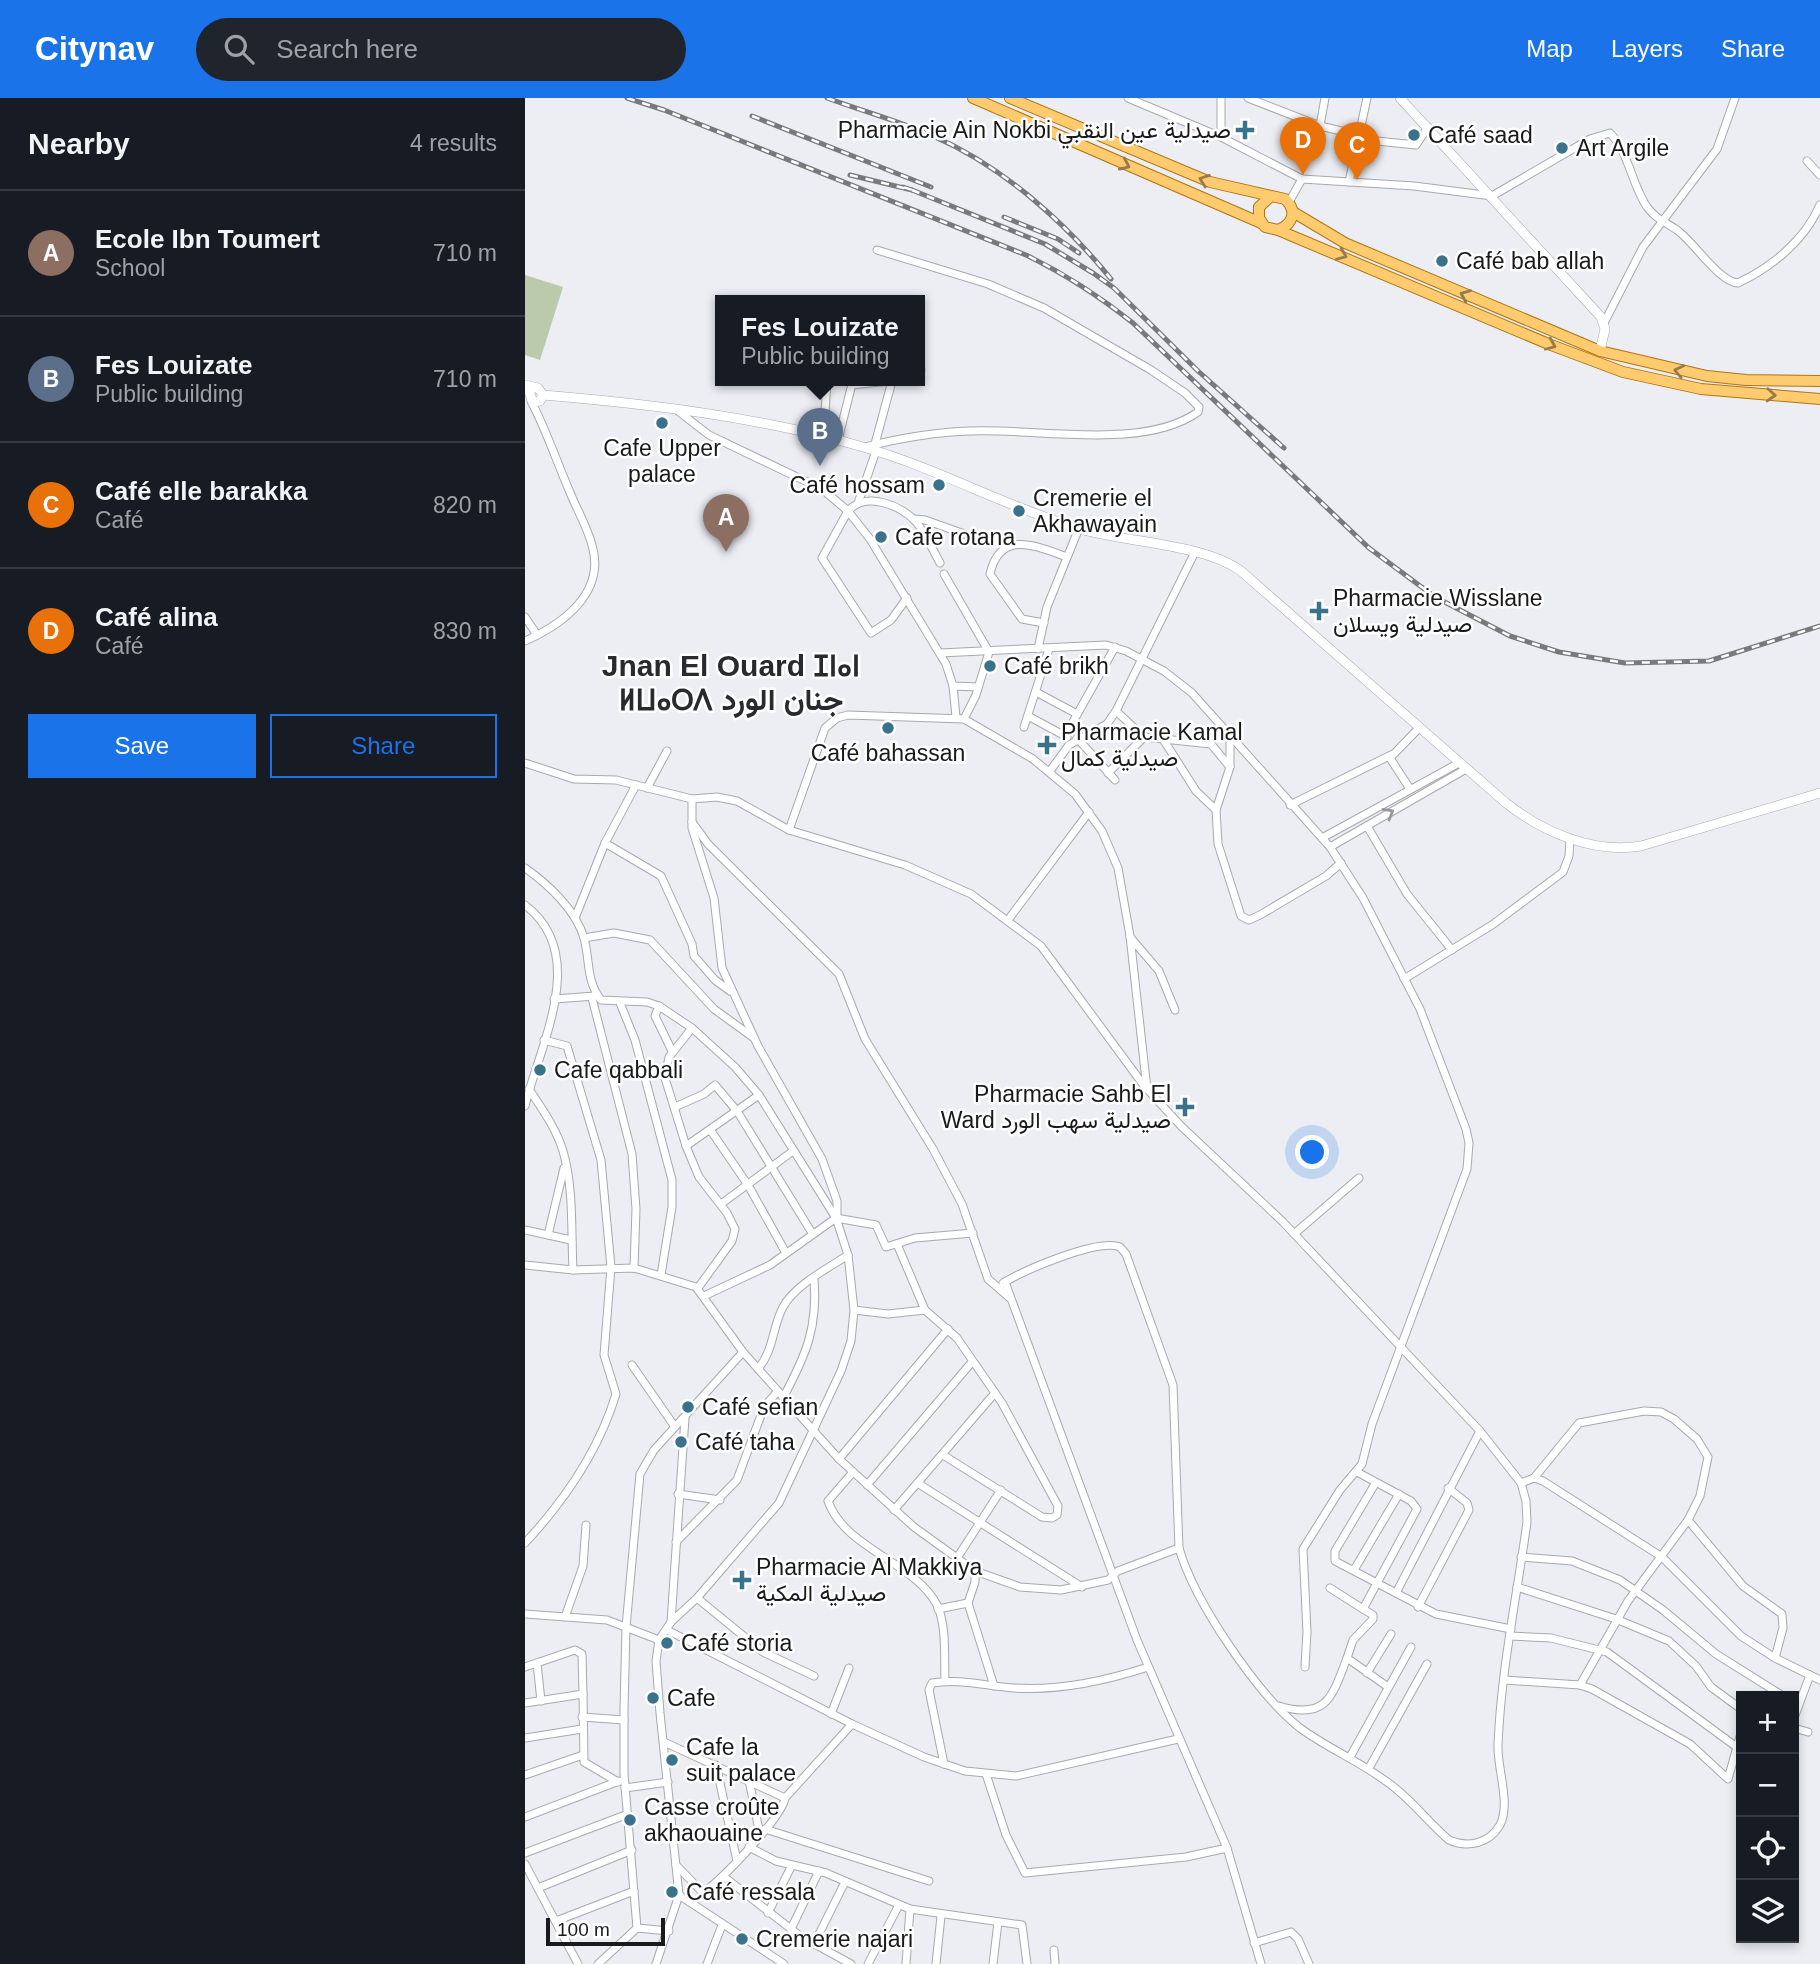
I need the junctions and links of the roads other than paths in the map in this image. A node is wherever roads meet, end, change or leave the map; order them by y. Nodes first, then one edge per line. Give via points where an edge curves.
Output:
1 (972, 98) edge
2 (1010, 98) edge
3 (1128, 98) edge
4 (1221, 98) edge
5 (1248, 98) edge
6 (1325, 98) edge
7 (1367, 98) edge
8 (1400, 98) edge
9 (1735, 98) edge
10 (1266, 102) edge
11 (1319, 126) junction
12 (1428, 127) junction
13 (1221, 137) junction
14 (1358, 137) junction
15 (1807, 161) dead end
16 (1820, 176) edge
17 (1302, 179) junction
18 (1349, 182) junction
19 (1492, 196) junction
20 (1270, 197) junction
21 (1820, 205) edge
22 (1291, 207) junction
23 (1660, 222) junction
24 (1261, 223) junction
25 (1278, 230) junction
26 (877, 250) dead end
27 (1604, 323) junction
28 (1600, 351) junction
29 (1820, 381) edge
30 (529, 386) edge
31 (827, 386) edge
32 (851, 386) edge
33 (894, 386) edge
34 (534, 398) edge
35 (1820, 400) edge
36 (678, 411) junction
37 (819, 435) junction
38 (838, 440) junction
39 (876, 447) junction
40 (858, 503) junction
41 (848, 511) junction
42 (913, 519) junction
43 (1079, 528) junction
44 (973, 537) dead end
45 (1195, 552) junction
46 (1067, 557) junction
47 (940, 563) dead end
48 (944, 574) dead end
49 (908, 598) junction
50 (525, 617) edge
51 (1044, 622) junction
52 (537, 635) junction
53 (525, 641) edge
54 (1115, 647) junction
55 (1038, 649) junction
56 (1049, 649) junction
57 (989, 652) junction
58 (940, 653) junction
59 (1143, 659) junction
60 (953, 686) junction
61 (978, 687) junction
62 (1036, 692) junction
63 (1116, 711) junction
64 (1077, 714) junction
65 (1028, 716) junction
66 (960, 718) junction
67 (1024, 727) dead end
68 (1419, 728) junction
69 (1065, 736) junction
70 (1144, 737) junction
71 (1230, 738) junction
72 (1163, 739) junction
73 (1076, 740) junction
74 (667, 751) dead end
75 (1391, 755) junction
76 (525, 763) edge
77 (1462, 766) junction
78 (1230, 767) junction
79 (1050, 771) junction
80 (1108, 773) junction
81 (1115, 780) dead end
82 (636, 785) junction
83 (647, 788) junction
84 (1410, 789) junction
85 (1820, 793) edge
86 (692, 799) junction
87 (1290, 805) junction
88 (1216, 810) junction
89 (1089, 812) junction
90 (692, 820) junction
91 (1367, 826) junction
92 (789, 830) junction
93 (1322, 838) junction
94 (1570, 838) junction
95 (605, 843) junction
96 (1330, 847) junction
97 (1341, 863) junction
98 (525, 868) edge
99 (525, 905) edge
100 (575, 918) junction
101 (1008, 920) junction
102 (1130, 936) junction
103 (584, 939) junction
104 (1452, 950) junction
105 (1404, 979) junction
106 (731, 991) junction
107 (594, 997) junction
108 (554, 999) junction
109 (620, 1003) junction
110 (659, 1006) junction
111 (1175, 1010) dead end
112 (692, 1028) junction
113 (755, 1039) junction
114 (544, 1040) junction
115 (672, 1051) junction
116 (529, 1089) junction
117 (1147, 1089) junction
118 (759, 1095) junction
119 (525, 1106) edge
120 (674, 1107) junction
121 (737, 1111) junction
122 (711, 1131) junction
123 (686, 1146) junction
124 (793, 1151) junction
125 (566, 1163) junction
126 (774, 1167) junction
127 (1359, 1178) dead end
128 (748, 1185) junction
129 (720, 1204) junction
130 (837, 1218) junction
131 (525, 1230) edge
132 (812, 1233) junction
133 (973, 1233) junction
134 (1294, 1234) junction
135 (548, 1235) junction
136 (571, 1240) junction
137 (897, 1244) junction
138 (786, 1253) junction
139 (848, 1255) junction
140 (525, 1265) edge
141 (611, 1267) junction
142 (634, 1268) junction
143 (573, 1270) junction
144 (661, 1275) junction
145 (814, 1278) junction
146 (1005, 1282) junction
147 (996, 1287) junction
148 (698, 1288) junction
149 (704, 1296) junction
150 (1010, 1298) junction
151 (854, 1310) junction
152 (925, 1310) junction
153 (948, 1329) junction
154 (1401, 1348) junction
155 (743, 1352) junction
156 (972, 1362) junction
157 (632, 1365) dead end
158 (758, 1369) junction
159 (995, 1393) junction
160 (780, 1395) junction
161 (685, 1417) junction
162 (675, 1427) junction
163 (1480, 1431) junction
164 (812, 1432) junction
165 (943, 1455) junction
166 (839, 1459) junction
167 (853, 1472) junction
168 (1357, 1472) junction
169 (1534, 1478) junction
170 (1521, 1483) junction
171 (919, 1484) junction
172 (1375, 1484) junction
173 (867, 1485) junction
174 (1448, 1488) junction
175 (1001, 1490) junction
176 (1399, 1493) junction
177 (678, 1494) junction
178 (720, 1500) junction
179 (894, 1510) junction
180 (1688, 1520) junction
181 (981, 1523) junction
182 (586, 1525) dead end
183 (525, 1543) edge
184 (675, 1543) junction
185 (1179, 1548) junction
186 (1521, 1556) junction
187 (1662, 1557) junction
188 (957, 1558) junction
189 (1353, 1570) junction
190 (975, 1572) junction
191 (1113, 1576) junction
192 (1377, 1583) junction
193 (1082, 1587) junction
194 (1517, 1587) junction
195 (1330, 1588) dead end
196 (1635, 1590) junction
197 (1396, 1593) junction
198 (697, 1598) junction
199 (968, 1603) junction
200 (1418, 1606) junction
201 (938, 1609) junction
202 (1363, 1609) junction
203 (525, 1614) edge
204 (565, 1617) junction
205 (1616, 1619) junction
206 (671, 1622) junction
207 (627, 1627) junction
208 (667, 1630) junction
209 (1511, 1632) junction
210 (1391, 1634) dead end
211 (659, 1640) junction
212 (1411, 1647) dead end
213 (1599, 1649) junction
214 (1346, 1658) junction
215 (1776, 1658) junction
216 (537, 1663) junction
217 (1427, 1664) dead end
218 (525, 1667) edge
219 (1148, 1667) junction
220 (1305, 1667) dead end
221 (849, 1668) dead end
222 (1367, 1673) junction
223 (1810, 1675) junction
224 (814, 1676) dead end
225 (1504, 1680) junction
226 (1820, 1680) edge
227 (945, 1681) junction
228 (1580, 1685) junction
229 (994, 1686) junction
230 (1388, 1687) junction
231 (1775, 1691) edge
232 (583, 1694) junction
233 (1799, 1695) edge
234 (541, 1701) junction
235 (525, 1703) edge
236 (1275, 1705) junction
237 (1736, 1706) edge
238 (831, 1714) junction
239 (582, 1717) junction
240 (624, 1720) junction
241 (852, 1724) junction
242 (582, 1729) junction
243 (1799, 1729) edge
244 (1808, 1732) dead end
245 (525, 1738) edge
246 (1178, 1739) junction
247 (664, 1742) junction
248 (1736, 1747) edge
249 (583, 1755) junction
250 (1350, 1757) junction
251 (944, 1764) junction
252 (716, 1765) junction
253 (1369, 1768) junction
254 (1736, 1771) edge
255 (986, 1774) junction
256 (525, 1775) edge
257 (621, 1780) junction
258 (749, 1780) junction
259 (668, 1782) junction
260 (625, 1788) junction
261 (785, 1798) junction
262 (628, 1814) junction
263 (525, 1817) edge
264 (763, 1832) junction
265 (749, 1847) junction
266 (1227, 1848) junction
267 (632, 1850) junction
268 (525, 1853) edge
269 (737, 1861) junction
270 (525, 1864) edge
271 (676, 1865) junction
272 (792, 1865) junction
273 (819, 1871) junction
274 (723, 1876) junction
275 (929, 1881) dead end
276 (845, 1882) junction
277 (538, 1888) junction
278 (634, 1891) junction
279 (703, 1893) junction
280 (679, 1895) junction
281 (899, 1905) junction
282 (695, 1906) junction
283 (910, 1909) junction
284 (768, 1913) junction
285 (941, 1916) junction
286 (556, 1921) junction
287 (998, 1922) junction
288 (722, 1925) junction
289 (637, 1928) junction
290 (791, 1929) junction
291 (669, 1931) junction
292 (1254, 1943) junction
293 (814, 1944) junction
294 (1054, 1950) dead end
295 (578, 1964) edge
296 (598, 1964) edge
297 (656, 1964) edge
298 (707, 1964) edge
299 (784, 1964) edge
300 (851, 1964) edge
301 (868, 1964) edge
302 (906, 1964) edge
303 (936, 1964) edge
304 (993, 1964) edge
305 (1027, 1964) edge
306 (1055, 1964) edge
307 (1261, 1964) edge
308 (1309, 1964) edge

1 -> 24 main road
20 -> 2 main road via 1210,183
3 - 13 street
4 - 13 street
5 - 10 street
6 - 11 street
7 - 14 street
8 - 12 street
9 - 23 street via 1717,149
10 - 11 street
11 - 14 street
12 - 14 street via 1416,145
12 - 19 street
13 - 17 street
14 - 18 street
15 - 16 street
17 - 18 street
17 - 22 street
18 - 19 street
19 - 23 street via 1590,139 1610,133 1641,197
19 - 27 street
20 - 22 main road via 1280,197
20 - 24 main road via 1259,207
21 - 23 street via 1778,258 1738,283 1728,281 1690,241
22 - 25 main road via 1291,222
28 -> 22 main road via 1345,243
23 - 27 street
24 - 25 main road
25 -> 35 main road via 1623,372 1700,389
26 - 39 street via 988,284 1044,308 1151,370 1199,407 1184,421 1140,433 971,430
27 - 28 street
29 -> 28 main road via 1707,376
30 - 34 street
31 - 37 street
32 - 38 street
33 - 39 street
34 - 36 street
34 - 52 street via 589,535 595,564 577,608
36 - 37 street
36 - 41 street via 709,435 822,489
37 - 38 street
38 - 39 street
39 - 40 street
39 - 43 street
40 - 41 street
40 - 42 street via 877,501
41 - 49 street
41 - 49 street via 822,558 871,633 891,620
42 - 44 street
42 - 47 street
43 - 45 street
43 - 46 street
45 - 59 street
45 - 68 street via 1220,558 1241,571
46 - 51 street
46 - 51 street via 1033,545 1017,545 1004,548 993,560 990,574 1022,619
48 - 57 street
49 - 58 street
50 - 52 street
51 - 55 street
52 - 53 street
54 - 56 street
54 - 59 street
54 - 64 street
55 - 56 street
55 - 57 street
56 - 62 street
57 - 58 street
57 - 61 street
58 - 60 street
59 - 63 street
59 - 71 street via 1192,693
60 - 61 street
60 - 66 street
61 - 66 street
62 - 64 street
62 - 65 street
63 - 70 street
63 - 73 street via 1107,724
64 - 69 street
65 - 67 street
65 - 69 street
66 - 79 street
66 - 92 street via 848,715 831,721
68 - 75 street
68 - 77 street
69 - 73 street
70 - 72 street
70 - 80 street
71 - 78 street
71 - 87 street
72 - 78 street via 1211,744
72 - 88 street via 1196,791
73 - 79 street
73 - 80 street
74 - 83 street
75 - 84 street
75 - 87 street
76 - 82 street via 571,778
77 - 84 street
91 -> 77 street
77 - 94 street via 1520,814
78 - 88 street
79 - 89 street
80 - 81 street
82 - 83 street
82 - 95 street
83 - 86 street
84 - 93 street
85 - 94 street via 1641,846 1615,848
86 - 90 street
86 - 92 street via 730,799
87 - 93 street
88 - 97 street via 1226,875 1246,919 1304,890
89 - 101 street
89 - 102 street via 1118,868
90 - 106 street via 714,898 720,960
90 - 133 street via 708,844 839,974 865,1039 933,1149
91 - 96 street
91 - 104 street via 1407,894
92 - 101 street via 918,869 971,894
93 - 96 street
94 - 104 street via 1563,872
95 - 100 street
95 - 106 street via 661,876 694,956
96 - 97 street
97 - 105 street
98 - 100 street
99 - 108 street via 545,926 557,954
100 - 103 street
101 - 117 street via 1056,964
102 - 111 street via 1155,963
102 - 117 street
103 - 107 street
103 - 113 street via 614,933 650,940 714,1009
104 - 105 street
105 - 154 street via 1432,1037 1466,1129 1469,1153 1452,1213
106 - 113 street
107 - 108 street
107 - 109 street
107 - 142 street via 632,1154
108 - 114 street
109 - 110 street
109 - 144 street via 635,1041 672,1180
110 - 112 street
110 - 115 street via 655,1016
112 - 115 street
112 - 118 street
113 - 130 street via 822,1159 837,1201
114 - 116 street
114 - 141 street via 567,1046 599,1151
115 - 120 street via 665,1078
116 - 119 street
116 - 125 street via 548,1117
117 - 134 street
118 - 121 street
118 - 124 street
120 - 121 street via 715,1085
120 - 123 street
121 - 122 street
121 - 126 street
122 - 123 street
122 - 128 street
123 - 129 street via 699,1177
124 - 126 street
124 - 130 street
125 - 135 street
125 - 136 street
126 - 128 street
126 - 132 street
127 - 134 street
128 - 129 street
128 - 138 street
129 - 148 street via 733,1224 734,1235
130 - 132 street
130 - 137 street via 874,1224 886,1247
130 - 139 street
131 - 135 street
132 - 138 street
133 - 137 street
133 - 147 street via 984,1271
134 - 154 street
135 - 136 street
136 - 143 street
137 - 152 street
138 - 149 street
139 - 145 street
139 - 151 street
140 - 143 street
141 - 142 street
141 - 143 street
141 - 183 street via 604,1352 615,1398 583,1469
142 - 144 street
144 - 148 street
145 - 158 street via 783,1307 774,1342
145 - 160 street via 815,1323 810,1342
146 - 147 street
146 - 150 street
146 - 185 street via 1104,1244 1120,1247 1126,1254 1173,1385
147 - 150 street
148 - 149 street
149 - 155 street
150 - 191 street
151 - 152 street via 888,1314
151 - 164 street via 846,1360
152 - 153 street
153 - 156 street
153 - 166 street
154 - 163 street
154 - 168 street
155 - 158 street
155 - 161 street
156 - 159 street
156 - 173 street
157 - 162 street
158 - 160 street
159 - 165 street
159 - 175 street via 1058,1506 1057,1515 1042,1517
160 - 164 street
160 - 178 street via 764,1407 740,1474
161 - 162 street
161 - 177 street
162 - 207 street via 641,1469
163 - 170 street
163 - 174 street
164 - 166 street
164 - 198 street via 779,1503
165 - 171 street
165 - 175 street
166 - 167 street
167 - 173 street
167 - 201 street via 828,1501 831,1509 864,1544 912,1579
168 - 172 street
168 - 220 street via 1339,1490 1303,1549
169 - 170 street
169 - 180 street via 1579,1423 1661,1412 1697,1438 1708,1457 1700,1496
169 - 187 street
170 - 186 street via 1527,1509
171 - 179 street
171 - 181 street
172 - 176 street
172 - 189 street via 1333,1556
173 - 179 street
174 - 197 street
174 - 200 street via 1469,1510
175 - 181 street
176 - 189 street
176 - 192 street via 1414,1503 1416,1510
177 - 178 street
177 - 184 street
178 - 184 street
179 - 188 street
180 - 187 street
180 - 215 street via 1743,1586 1782,1614
181 - 188 street
181 - 193 street
182 - 204 street via 583,1566
184 - 206 street
185 - 191 street
185 - 236 street via 1196,1593
186 - 194 street
186 - 196 street via 1572,1561
187 - 196 street
187 - 215 street via 1741,1636
188 - 190 street
189 - 192 street
190 - 193 street via 1020,1587
190 - 199 street
191 - 193 street
191 - 219 street
192 - 197 street
192 - 202 street
194 - 205 street
194 - 209 street
195 - 202 street
196 - 205 street
196 - 231 street via 1716,1654
197 - 200 street
198 - 206 street
198 - 224 street via 763,1652
199 - 201 street
199 - 229 street
200 - 209 street
201 - 227 street
202 - 214 street via 1373,1619 1353,1640
203 - 204 street
204 - 207 street via 607,1620
205 - 213 street
205 - 237 street via 1669,1641 1719,1695
206 - 208 street
207 - 211 street
207 - 240 street
208 - 211 street
208 - 238 street
209 - 213 street
209 - 225 street
210 - 222 street
211 - 247 street via 656,1661
212 - 230 street
213 - 228 street
213 - 248 street
214 - 222 street
214 - 236 street via 1327,1703 1320,1708 1303,1711
215 - 223 street
216 - 218 street
216 - 232 street via 580,1650
216 - 234 street
217 - 253 street
219 - 229 street via 1056,1688
219 - 246 street
221 - 238 street
222 - 230 street
223 - 226 street
223 - 233 street
225 - 228 street
225 - 253 street via 1497,1751 1502,1819 1483,1842 1449,1840
227 - 229 street
227 - 251 street via 932,1683 929,1690
228 - 254 street via 1690,1744 1726,1778
230 - 250 street
232 - 234 street
232 - 239 street
234 - 235 street
236 - 250 street via 1303,1730
238 - 241 street
239 - 240 street
239 - 242 street
240 - 257 street
241 - 251 street
241 - 261 street
242 - 245 street
242 - 249 street
243 - 244 street
246 - 255 street via 1016,1776
246 - 266 street
247 - 252 street
247 - 259 street
249 - 256 street
249 - 257 street via 585,1763
250 - 253 street
251 - 255 street
252 - 258 street
252 - 269 street
255 - 266 street via 1006,1835 1025,1873 1186,1857
257 - 260 street
257 - 263 street
258 - 261 street
258 - 264 street
259 - 260 street
259 - 271 street
260 - 262 street
261 - 264 street
262 - 267 street
262 - 268 street
264 - 265 street
264 - 275 street
265 - 269 street
265 - 272 street
266 - 292 street
267 - 277 street
267 - 278 street
269 - 274 street
270 - 277 street
271 - 279 street
271 - 280 street
272 - 273 street
272 - 284 street
273 - 276 street
273 - 290 street
274 - 279 street
274 - 284 street
276 - 281 street
276 - 293 street
277 - 286 street
278 - 286 street
278 - 289 street
279 - 282 street
280 - 282 street
280 - 291 street
281 - 283 street
281 - 301 street
282 - 288 street
283 - 285 street
283 - 302 street
284 - 290 street
285 - 287 street
285 - 303 street
286 - 295 street
287 - 304 street
287 - 305 street via 1023,1926
288 - 298 street
288 - 299 street
289 - 291 street
289 - 296 street
290 - 293 street
291 - 297 street
292 - 307 street
292 - 308 street via 1291,1932
293 - 300 street
294 - 306 street

